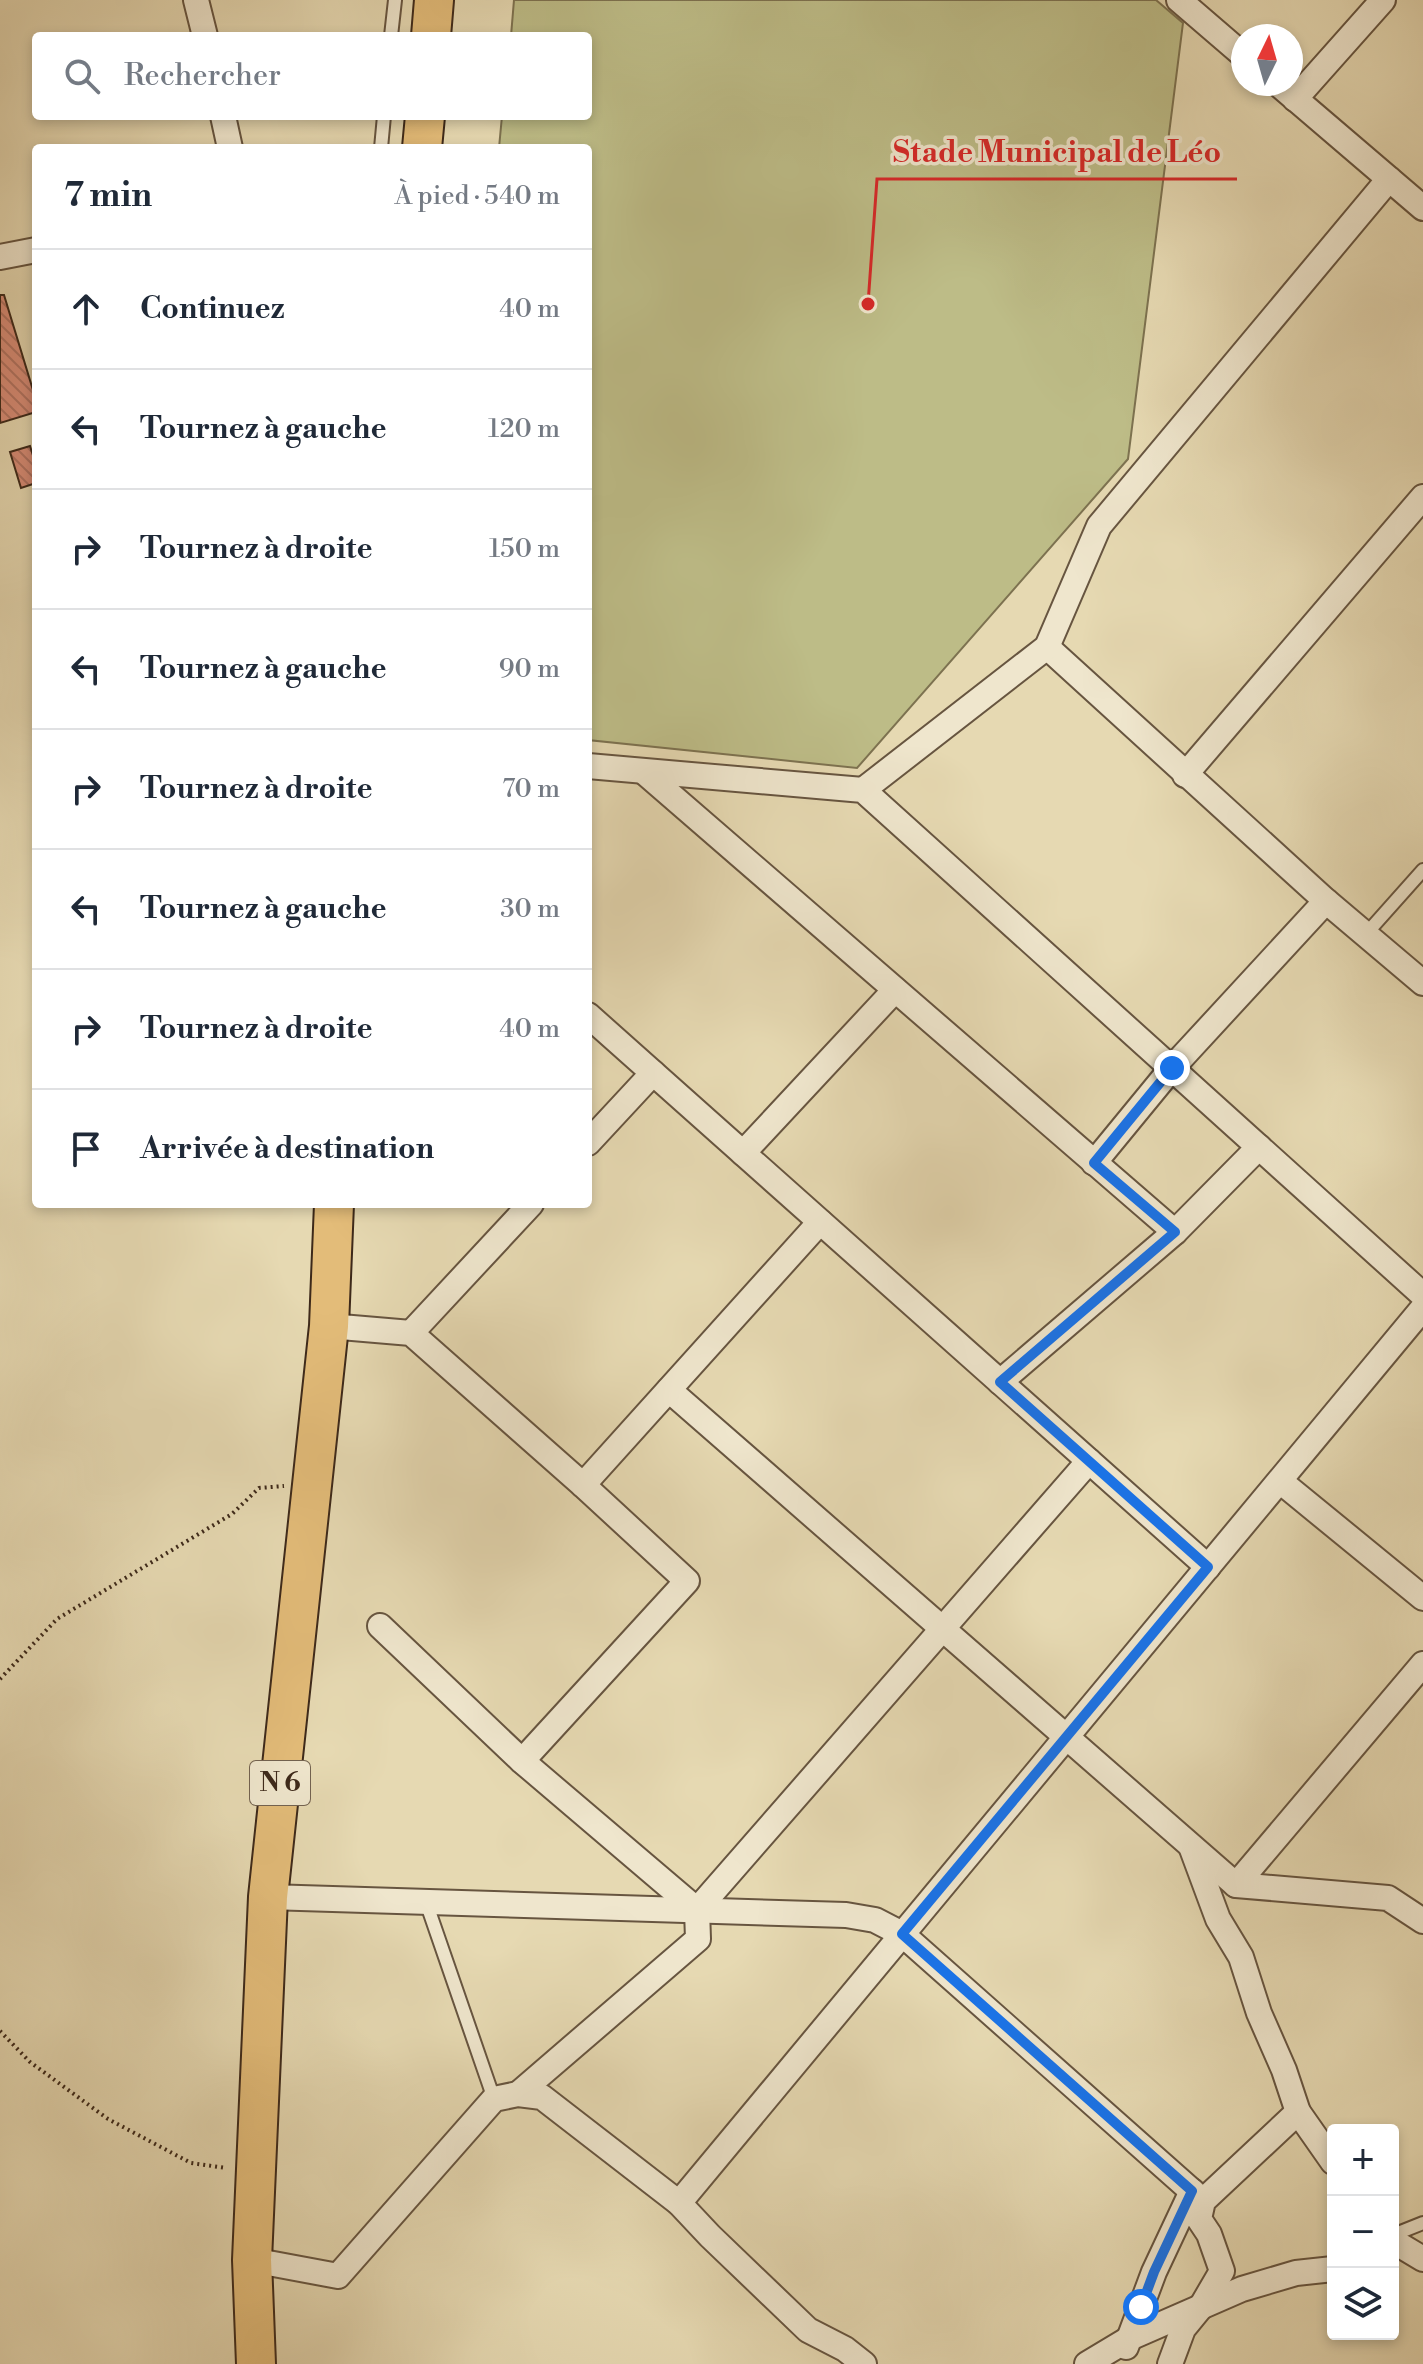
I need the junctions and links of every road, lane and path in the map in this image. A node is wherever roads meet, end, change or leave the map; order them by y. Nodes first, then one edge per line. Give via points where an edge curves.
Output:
1 (196, 0) edge
2 (395, 0) edge
3 (434, 0) edge
4 (1179, 0) edge
5 (1383, 0) edge
6 (204, 32) edge
7 (391, 32) edge
8 (431, 32) edge
9 (1231, 45) edge
10 (1303, 76) edge
11 (1291, 96) edge
12 (224, 120) edge
13 (384, 120) edge
14 (425, 120) edge
15 (229, 144) edge
16 (381, 144) edge
17 (422, 144) edge
18 (1389, 179) junction
19 (1423, 208) edge
20 (32, 251) edge
21 (0, 257) edge
22 (1422, 501) edge
23 (1047, 647) junction
24 (592, 766) edge
25 (644, 772) junction
26 (1185, 775) junction
27 (863, 790) junction
28 (1423, 870) edge
29 (1326, 901) junction
30 (1366, 934) junction
31 (1423, 983) edge
32 (895, 990) junction
33 (592, 1019) edge
34 (1172, 1068) junction
35 (653, 1073) junction
36 (592, 1139) edge
37 (1259, 1147) junction
38 (743, 1153) junction
39 (1094, 1163) junction
40 (334, 1208) edge
41 (527, 1208) edge
42 (820, 1222) junction
43 (1175, 1232) junction
44 (1423, 1295) edge
45 (1423, 1308) edge
46 (329, 1326) junction
47 (411, 1333) junction
48 (1000, 1382) junction
49 (669, 1390) junction
50 (1089, 1461) junction
51 (1280, 1481) junction
52 (312, 1484) junction
53 (583, 1485) junction
54 (1208, 1567) junction
55 (1423, 1598) edge
56 (380, 1626) dead end
57 (944, 1629) junction
58 (1423, 1664) edge
59 (0, 1679) edge
60 (1067, 1735) junction
61 (522, 1761) junction
62 (1190, 1844) junction
63 (1236, 1885) junction
64 (268, 1897) junction
65 (426, 1902) junction
66 (697, 1910) junction
67 (1423, 1921) edge
68 (902, 1934) junction
69 (0, 2031) edge
70 (518, 2094) junction
71 (494, 2099) junction
72 (1298, 2112) junction
73 (1327, 2153) edge
74 (255, 2172) junction
75 (1198, 2196) junction
76 (679, 2203) junction
77 (1423, 2223) edge
78 (1399, 2233) edge
79 (1399, 2245) edge
80 (1423, 2259) edge
81 (252, 2260) junction
82 (1327, 2270) edge
83 (1201, 2307) junction
84 (1132, 2337) junction
85 (256, 2364) edge
86 (864, 2364) edge
87 (1087, 2364) edge
88 (1117, 2364) edge
89 (1170, 2364) edge

1 - 6 street
2 - 7 lane
3 - 8 main road
4 - 9 street
5 - 10 street
11 - 18 street
12 - 15 street
13 - 16 lane
14 - 17 main road
18 - 19 street
18 - 23 street via 1099,526
20 - 21 street
22 - 26 street
23 - 26 street
23 - 27 street
24 - 25 street
25 - 27 street
25 - 32 street
26 - 29 street
27 - 34 street
28 - 30 lane
29 - 30 street
29 - 34 street
30 - 31 street
32 - 38 street
32 - 39 street
33 - 35 street
34 - 37 street
34 - 39 street
35 - 36 street
35 - 38 street
37 - 43 street
37 - 44 street
38 - 42 street
39 - 43 street
40 - 46 main road, N 6
41 - 47 street
42 - 48 street
42 - 49 street
43 - 48 street
45 - 51 street
46 - 47 street
46 - 52 main road, N 6
47 - 53 street
48 - 50 street
49 - 53 street
49 - 57 street
50 - 54 street
50 - 57 street
51 - 54 street
51 - 55 street
52 - 59 path via 259,1488 232,1514 57,1619
52 - 64 main road, N 6
53 - 61 street via 687,1581
54 - 60 street
56 - 61 street
57 - 60 street
57 - 66 street
58 - 63 street
60 - 62 street
60 - 68 street
61 - 66 street
62 - 63 street
62 - 72 street via 1218,1919 1241,1957
63 - 67 street via 1388,1898
64 - 65 street
64 - 74 main road, N 6
65 - 66 street
65 - 71 lane
66 - 68 street via 846,1915 875,1920
66 - 70 street via 698,1939
68 - 75 street
68 - 76 street
69 - 74 path via 30,2062 108,2119 191,2163
70 - 71 street
70 - 76 street via 542,2097
71 - 81 street via 338,2276
72 - 73 street
72 - 75 street
74 - 81 main road, N 6
75 - 83 street via 1199,2219 1222,2271
75 - 84 street via 1154,2272
76 - 86 street via 808,2330
77 - 78 lane
79 - 80 street
81 - 85 main road, N 6
82 - 83 street via 1242,2289
83 - 84 street
83 - 89 street via 1183,2329
84 - 87 street
84 - 88 street

